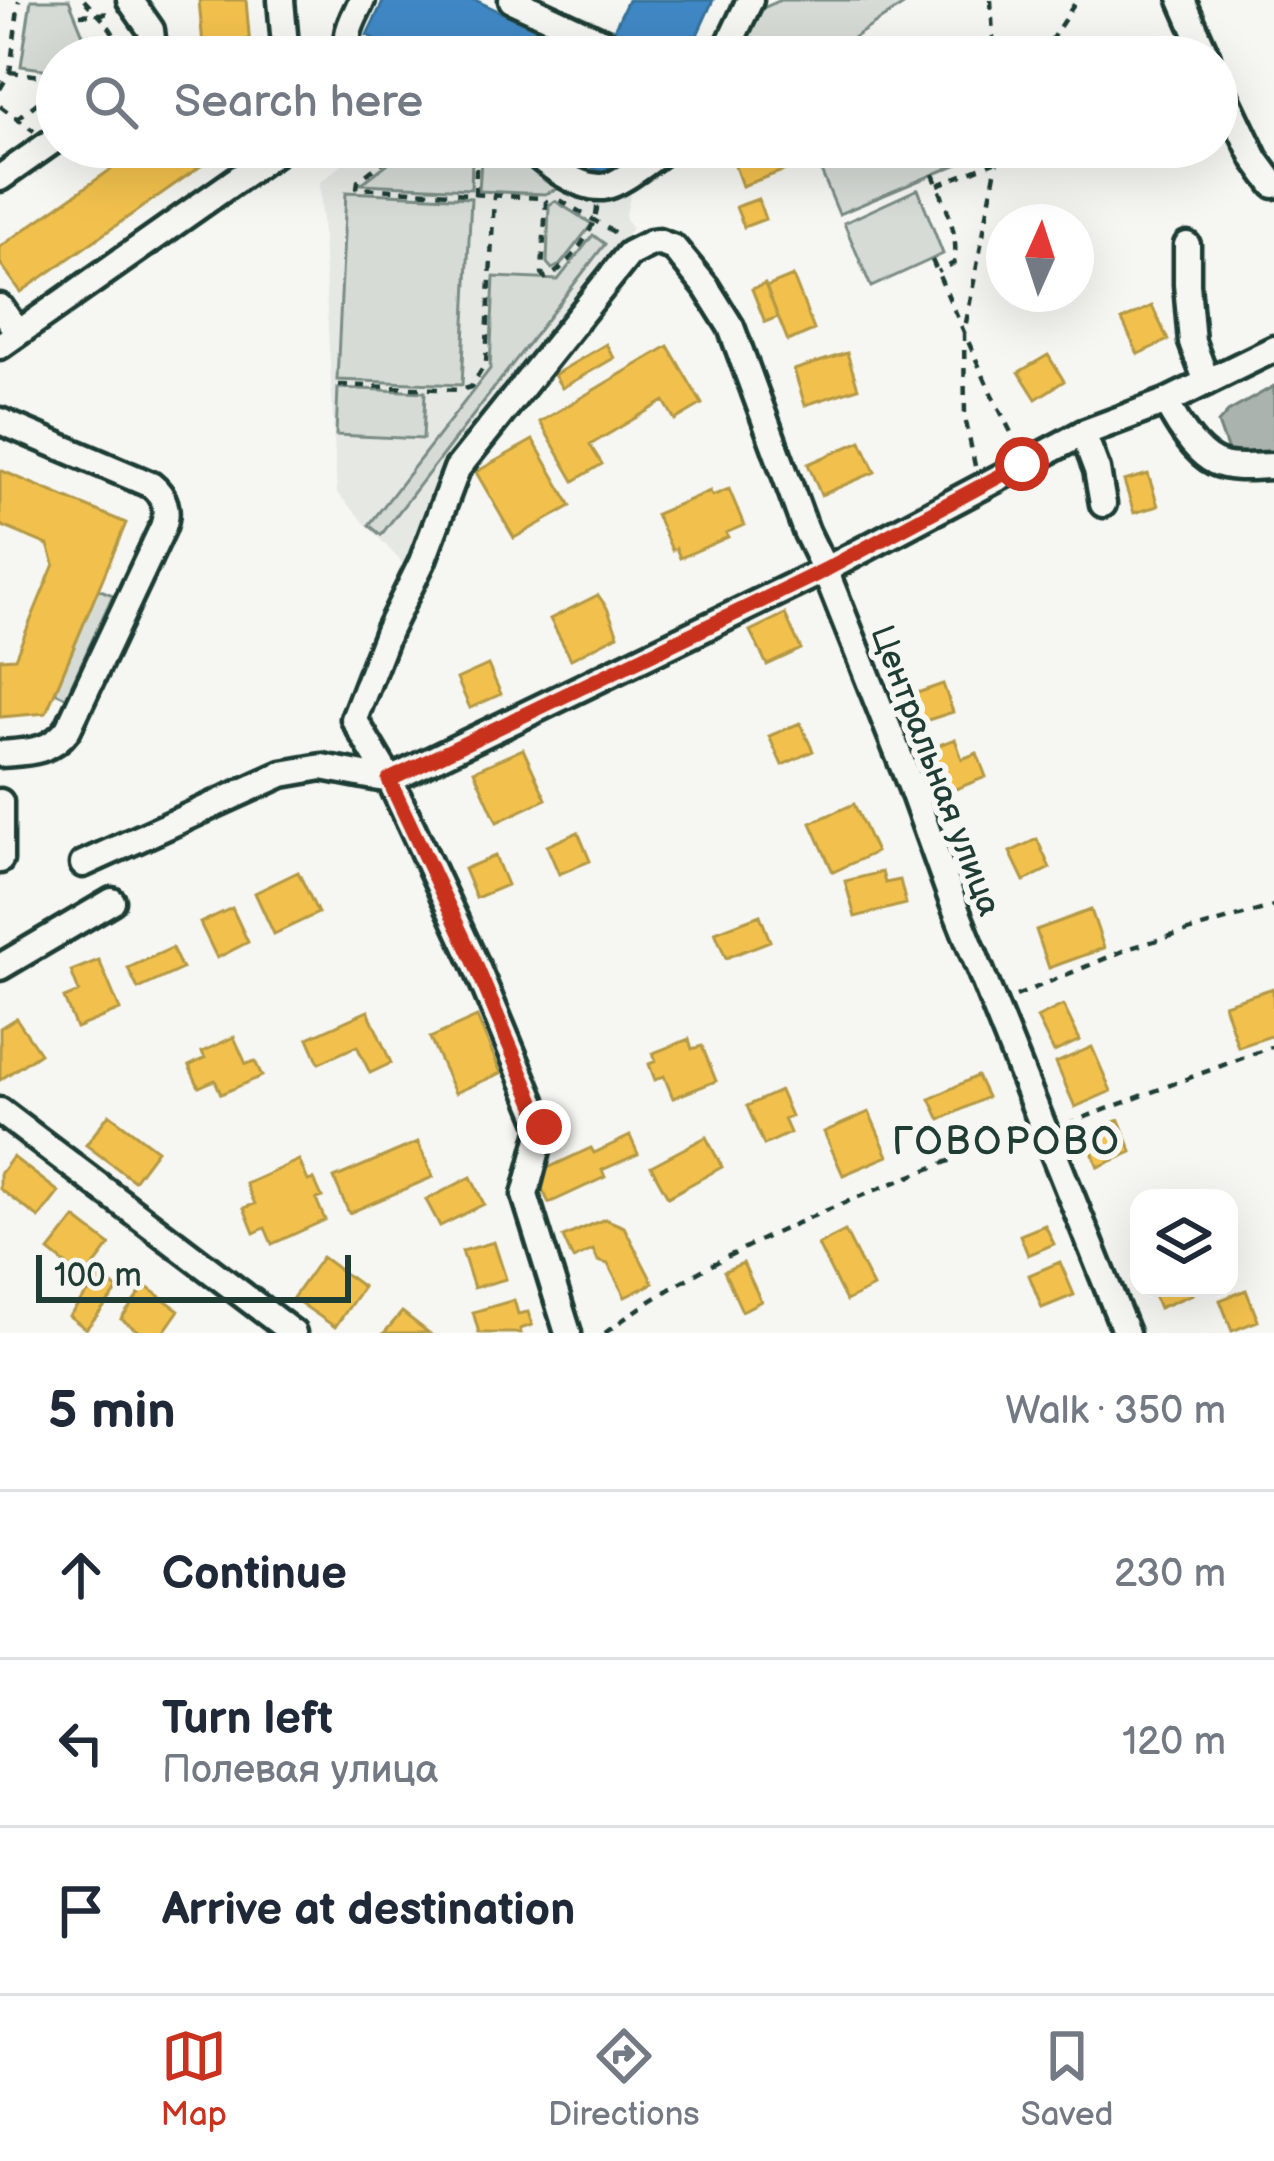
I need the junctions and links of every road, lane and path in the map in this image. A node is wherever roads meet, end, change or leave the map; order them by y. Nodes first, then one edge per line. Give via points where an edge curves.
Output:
1 (19, 0) edge
2 (84, 0) edge
3 (130, 0) edge
4 (281, 0) edge
5 (362, 0) edge
6 (512, 0) edge
7 (750, 0) edge
8 (991, 0) edge
9 (1076, 0) edge
10 (1182, 0) edge
11 (114, 36) edge
12 (152, 36) edge
13 (284, 36) edge
14 (347, 36) edge
15 (590, 36) tunnel mouth
16 (733, 36) edge
17 (993, 36) edge
18 (1053, 36) edge
19 (1198, 36) edge
20 (10, 72) junction
21 (36, 78) edge
22 (0, 89) edge
23 (36, 102) edge
24 (0, 106) edge
25 (17, 119) junction
26 (1238, 124) edge
27 (36, 131) edge
28 (36, 153) edge
29 (253, 168) edge
30 (376, 168) edge
31 (476, 168) edge
32 (552, 168) edge
33 (637, 168) edge
34 (979, 168) edge
35 (997, 168) edge
36 (933, 174) dead end
37 (0, 178) edge
38 (938, 185) junction
39 (1274, 185) edge
40 (475, 194) junction
41 (494, 196) junction
42 (555, 197) dead end
43 (597, 222) junction
44 (622, 238) dead end
45 (1187, 245) dead end
46 (932, 260) dead end
47 (938, 272) junction
48 (0, 307) edge
49 (964, 334) junction
50 (9, 339) edge
51 (1274, 349) edge
52 (1207, 382) junction
53 (339, 385) dead end
54 (1166, 402) junction
55 (0, 421) edge
56 (1083, 434) junction
57 (1027, 462) junction
58 (1274, 466) edge
59 (980, 489) junction
60 (1103, 504) dead end
61 (825, 570) junction
62 (0, 754) edge
63 (389, 780) junction
64 (0, 802) edge
65 (1, 851) edge
66 (83, 864) dead end
67 (112, 902) dead end
68 (1274, 907) edge
69 (0, 967) edge
70 (994, 1005) junction
71 (1274, 1046) edge
72 (0, 1111) edge
73 (1044, 1129) junction
74 (293, 1333) edge
75 (568, 1333) edge
76 (604, 1333) edge
77 (1126, 1333) edge

1 - 20 path
2 - 11 path
3 - 12 street
4 - 13 street
5 - 14 street
6 - 15 street
7 - 16 street
8 - 17 path
9 - 18 path
10 - 19 street
20 - 21 path
20 - 22 path
23 - 25 path
24 - 25 path
25 - 27 path
26 - 39 street
28 - 37 street
29 - 50 street
30 - 40 path via 357,188
31 - 40 path
32 - 33 street via 602,187
34 - 38 path
35 - 49 path
36 - 38 path
38 - 47 path via 957,250 954,263
40 - 41 path
41 - 43 path via 544,199 545,278
41 - 53 path via 486,363 471,387
42 - 43 path
43 - 44 path
45 - 52 street via 1192,342
46 - 47 path
47 - 49 path
48 - 50 street
49 - 57 path
49 - 59 path via 965,417
51 - 52 street
52 - 54 street
54 - 56 street
54 - 58 street via 1182,432 1214,462
55 - 62 street via 151,484 167,512 63,736 44,749
56 - 57 street
56 - 60 street
57 - 59 street
59 - 61 street
61 - 63 street
61 - 63 street, Центральная улица via 730,327 668,244 646,244 628,254 457,469 354,718
61 - 70 street, Центральная улица
63 - 66 street via 322,767 281,774
63 - 75 street via 544,1127 525,1195
64 - 65 street
67 - 69 street
68 - 70 path via 1130,948
70 - 73 street, Центральная улица
71 - 73 path
72 - 74 street
73 - 76 path via 765,1238
73 - 77 street, Центральная улица

